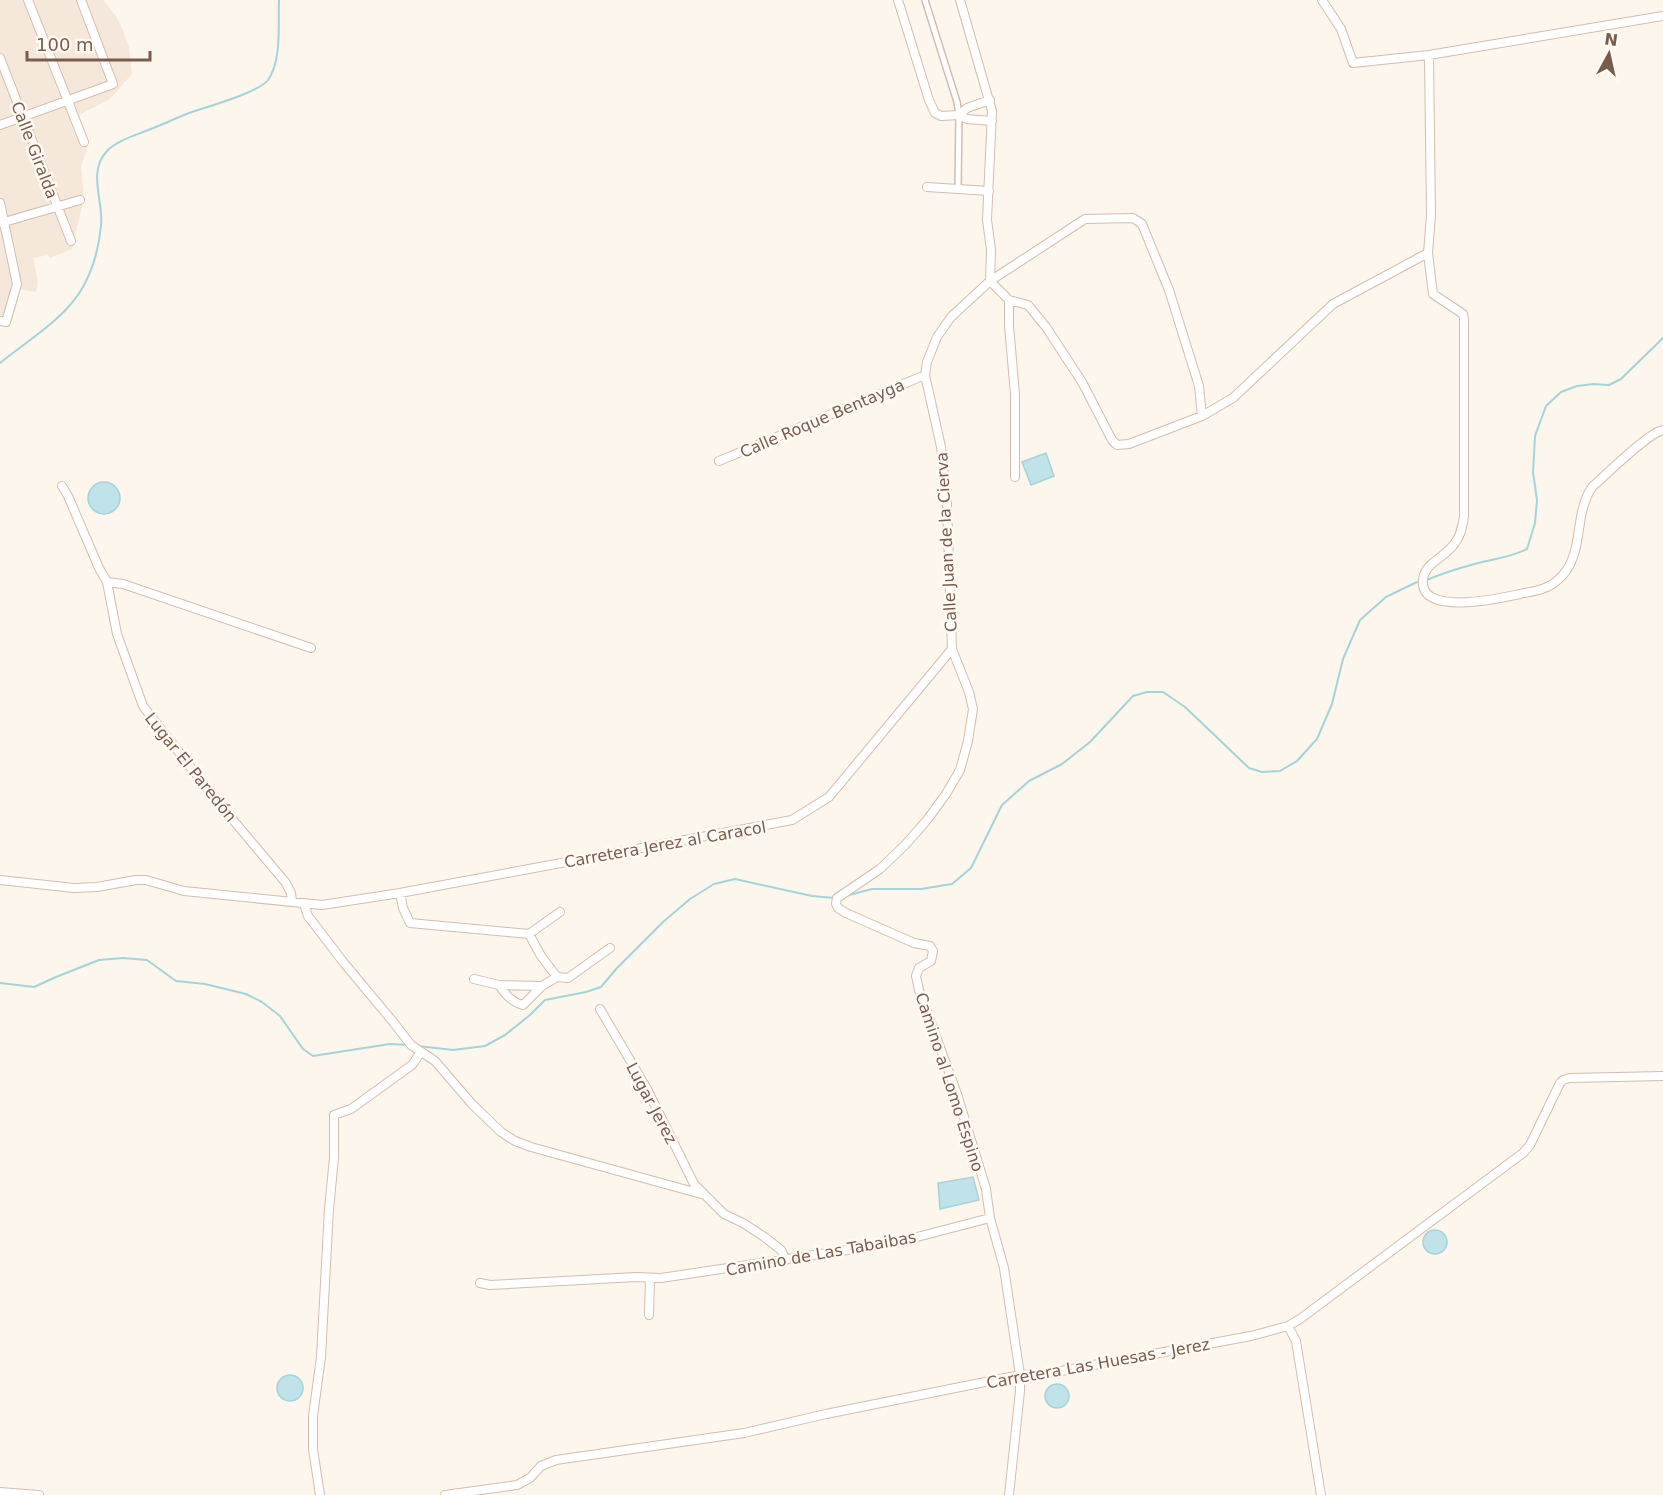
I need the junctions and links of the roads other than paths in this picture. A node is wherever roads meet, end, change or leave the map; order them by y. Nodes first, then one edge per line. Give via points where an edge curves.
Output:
1 (28, 0) edge
2 (81, 0) edge
3 (898, 0) edge
4 (925, 0) edge
5 (960, 0) edge
6 (1322, 0) edge
7 (1663, 16) edge
8 (1429, 55) junction
9 (0, 58) edge
10 (990, 100) junction
11 (68, 101) junction
12 (959, 115) junction
13 (22, 118) junction
14 (992, 121) junction
15 (0, 125) edge
16 (84, 142) dead end
17 (927, 187) dead end
18 (958, 189) junction
19 (989, 191) junction
20 (80, 200) dead end
21 (0, 203) edge
22 (58, 207) junction
23 (2, 222) edge
24 (71, 241) dead end
25 (1428, 253) junction
26 (990, 281) junction
27 (1009, 300) junction
28 (3, 321) edge
29 (925, 375) junction
30 (1202, 416) junction
31 (1663, 430) edge
32 (719, 461) dead end
33 (1015, 477) dead end
34 (62, 486) dead end
35 (107, 582) junction
36 (311, 648) dead end
37 (952, 649) junction
38 (0, 880) edge
39 (400, 893) junction
40 (292, 902) junction
41 (304, 904) junction
42 (560, 912) dead end
43 (529, 934) junction
44 (610, 948) dead end
45 (557, 977) junction
46 (474, 979) dead end
47 (499, 985) junction
48 (542, 986) junction
49 (600, 1009) dead end
50 (421, 1052) junction
51 (1663, 1076) edge
52 (705, 1195) junction
53 (990, 1218) junction
54 (786, 1260) junction
55 (650, 1278) junction
56 (480, 1283) dead end
57 (649, 1315) dead end
58 (1288, 1326) junction
59 (1020, 1375) junction
60 (0, 1492) edge
61 (39, 1495) edge
62 (320, 1495) edge
63 (445, 1495) edge
64 (1009, 1495) edge
65 (1321, 1495) edge

1 - 11 street
2 - 11 street via 113,84
3 - 12 street via 932,108 941,116
4 - 12 street
5 - 10 street
6 - 8 street via 1341,29 1353,63
7 - 8 street
8 - 25 street
9 - 13 street, Calle Giralda
10 - 12 street
10 - 14 street
11 - 13 street
11 - 16 street
12 - 14 street
12 - 18 street
13 - 15 street
13 - 22 street, Calle Giralda
14 - 19 street
17 - 18 street
18 - 19 street
19 - 26 street
20 - 22 street
21 - 23 street
22 - 23 street
22 - 24 street, Calle Giralda
23 - 28 street via 17,284
25 - 30 street via 1333,304 1233,398
25 - 31 street via 1434,294 1463,314 1464,319 1464,518 1461,534 1447,554 1425,573 1423,586 1427,594 1448,602 1467,603 1546,587 1557,580 1571,563 1576,549 1588,493 1646,440
26 - 27 street
26 - 29 street, Calle Juan de la Cierva via 951,317 937,337
26 - 30 street, Calle Juan de la Cierva via 1085,219 1132,218 1142,224 1169,290 1199,386
27 - 30 street via 1028,305 1046,327 1117,445
27 - 33 street
29 - 32 street, Calle Roque Bentayga
29 - 37 street, Calle Juan de la Cierva via 942,447
34 - 35 street, Lugar El Paredón
35 - 36 street via 123,584
35 - 40 street, Lugar El Paredón via 117,634 144,706 286,883
37 - 39 street, Carretera Jerez al Caracol via 829,797 792,820
37 - 53 street, Camino al Lomo Espino via 973,709 960,770 905,845 880,869 837,898 836,904 846,913 914,943 930,946 933,951 931,961 919,968 916,976 986,1189
38 - 40 street, Carretera Jerez al Caracol via 74,888 146,880 184,891
39 - 41 street, Carretera Jerez al Caracol via 322,905
39 - 43 street via 410,923
40 - 41 street, Carretera Jerez al Caracol
41 - 50 street via 308,916 344,963
42 - 43 street
43 - 45 street
44 - 45 street via 568,978
45 - 48 street
46 - 47 street
47 - 48 street
47 - 48 street via 523,1005
49 - 52 street, Lugar Jerez via 694,1184
50 - 52 street via 435,1061 501,1132 515,1141
50 - 62 street via 412,1065 351,1109 334,1115 321,1357 313,1416 312,1449
51 - 58 street, Carretera Las Huesas - Jerez via 1563,1080 1523,1153
52 - 54 street, Lugar Jerez via 724,1214 772,1243
53 - 54 street, Camino de Las Tabaibas via 894,1243
53 - 59 street, Camino al Lomo Espino via 1004,1268
54 - 55 street, Camino de Las Tabaibas
55 - 56 street, Camino de Las Tabaibas
55 - 57 street
58 - 59 street, Carretera Las Huesas - Jerez via 1050,1373
58 - 65 street via 1296,1341
59 - 63 street, Carretera Las Huesas - Jerez via 744,1433 556,1460 541,1466 518,1485
59 - 64 street, Camino al Lomo Espino
60 - 61 street

